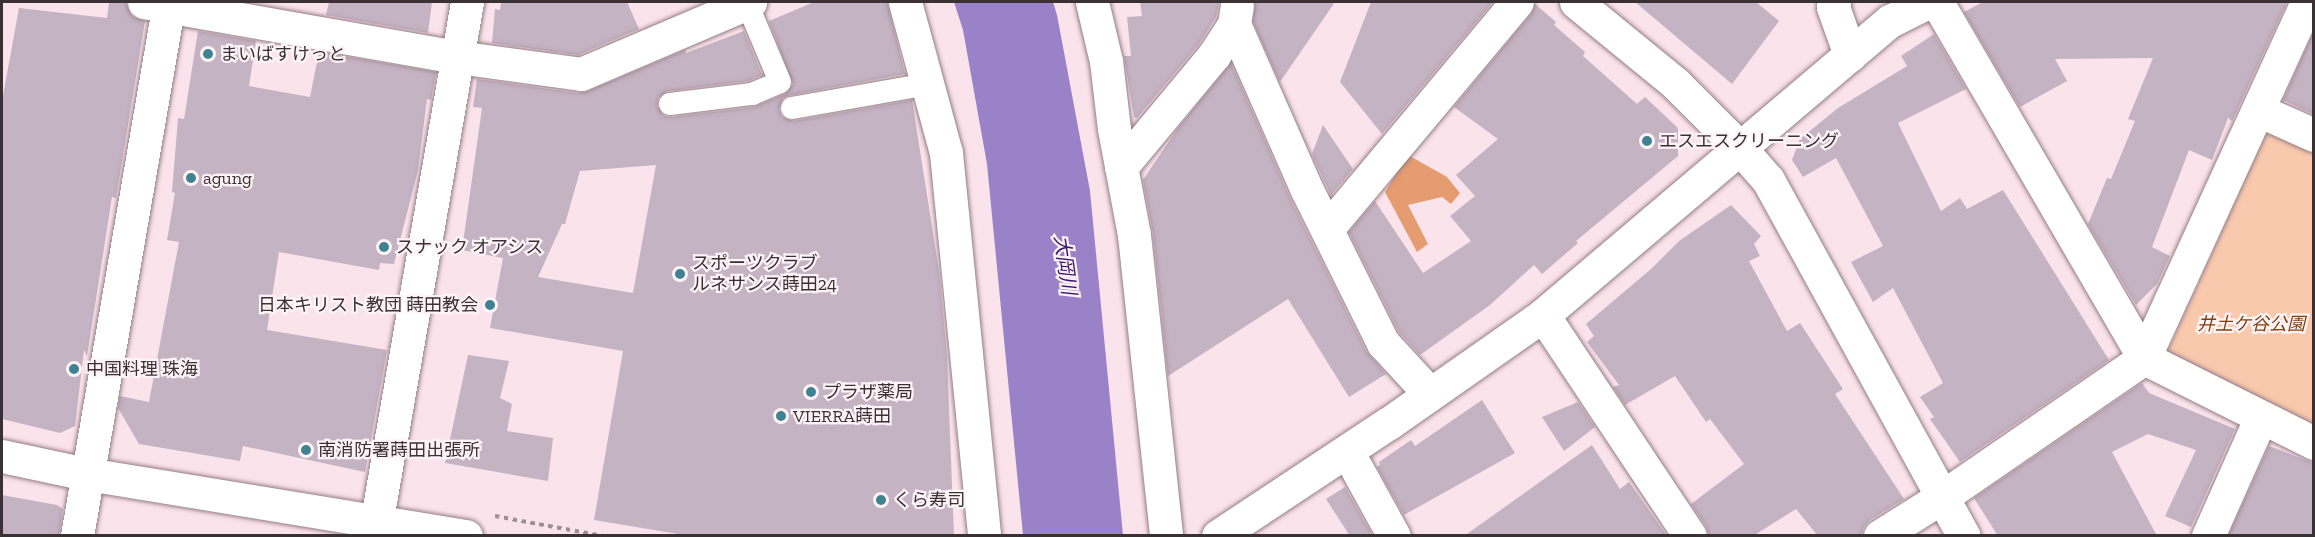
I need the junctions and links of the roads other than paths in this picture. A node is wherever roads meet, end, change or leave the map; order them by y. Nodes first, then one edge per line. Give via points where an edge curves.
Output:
1 (466, 2) edge
2 (749, 2) edge
3 (905, 2) edge
4 (1092, 2) edge
5 (1517, 2) edge
6 (1576, 2) edge
7 (1834, 2) edge
8 (1928, 2) edge
9 (1936, 2) edge
10 (2307, 2) edge
11 (160, 3) edge
12 (1236, 13) edge
13 (1850, 55) junction
14 (456, 57) junction
15 (928, 84) junction
16 (670, 104) dead end
17 (792, 108) dead end
18 (2258, 110) junction
19 (2313, 135) edge
20 (1739, 147) junction
21 (1121, 167) junction
22 (1327, 229) junction
23 (1543, 315) junction
24 (2144, 358) junction
25 (1430, 394) junction
26 (2261, 417) junction
27 (2313, 442) edge
28 (1347, 451) junction
29 (2, 456) edge
30 (87, 474) junction
31 (1942, 496) junction
32 (375, 528) edge
33 (77, 536) edge
34 (466, 536) edge
35 (984, 536) edge
36 (1166, 536) edge
37 (1218, 536) edge
38 (1395, 536) edge
39 (1690, 536) edge
40 (1880, 536) edge
41 (1964, 536) edge
42 (2208, 536) edge

1 - 14 street
2 - 14 street via 581,74
2 - 16 lane via 780,82 752,94
3 - 15 street
4 - 21 street via 1106,61
5 - 22 street
6 - 20 street via 1675,83
7 - 13 street
8 - 13 street via 1890,21
9 - 24 street
10 - 18 street
11 - 14 street
11 - 30 street
12 - 21 street via 1214,55
12 - 22 street
13 - 20 street
14 - 32 street
15 - 17 lane
15 - 35 street via 946,153 953,314
18 - 19 street
18 - 24 street
20 - 23 street
20 - 31 street via 1768,180
21 - 36 street via 1134,235
22 - 25 street via 1383,343
23 - 25 street
23 - 39 street
24 - 26 street
24 - 31 street
25 - 28 street
26 - 27 street
26 - 42 street
28 - 37 street
28 - 38 street
29 - 30 street
30 - 32 street
30 - 33 street
31 - 40 street
31 - 41 street
32 - 34 street

